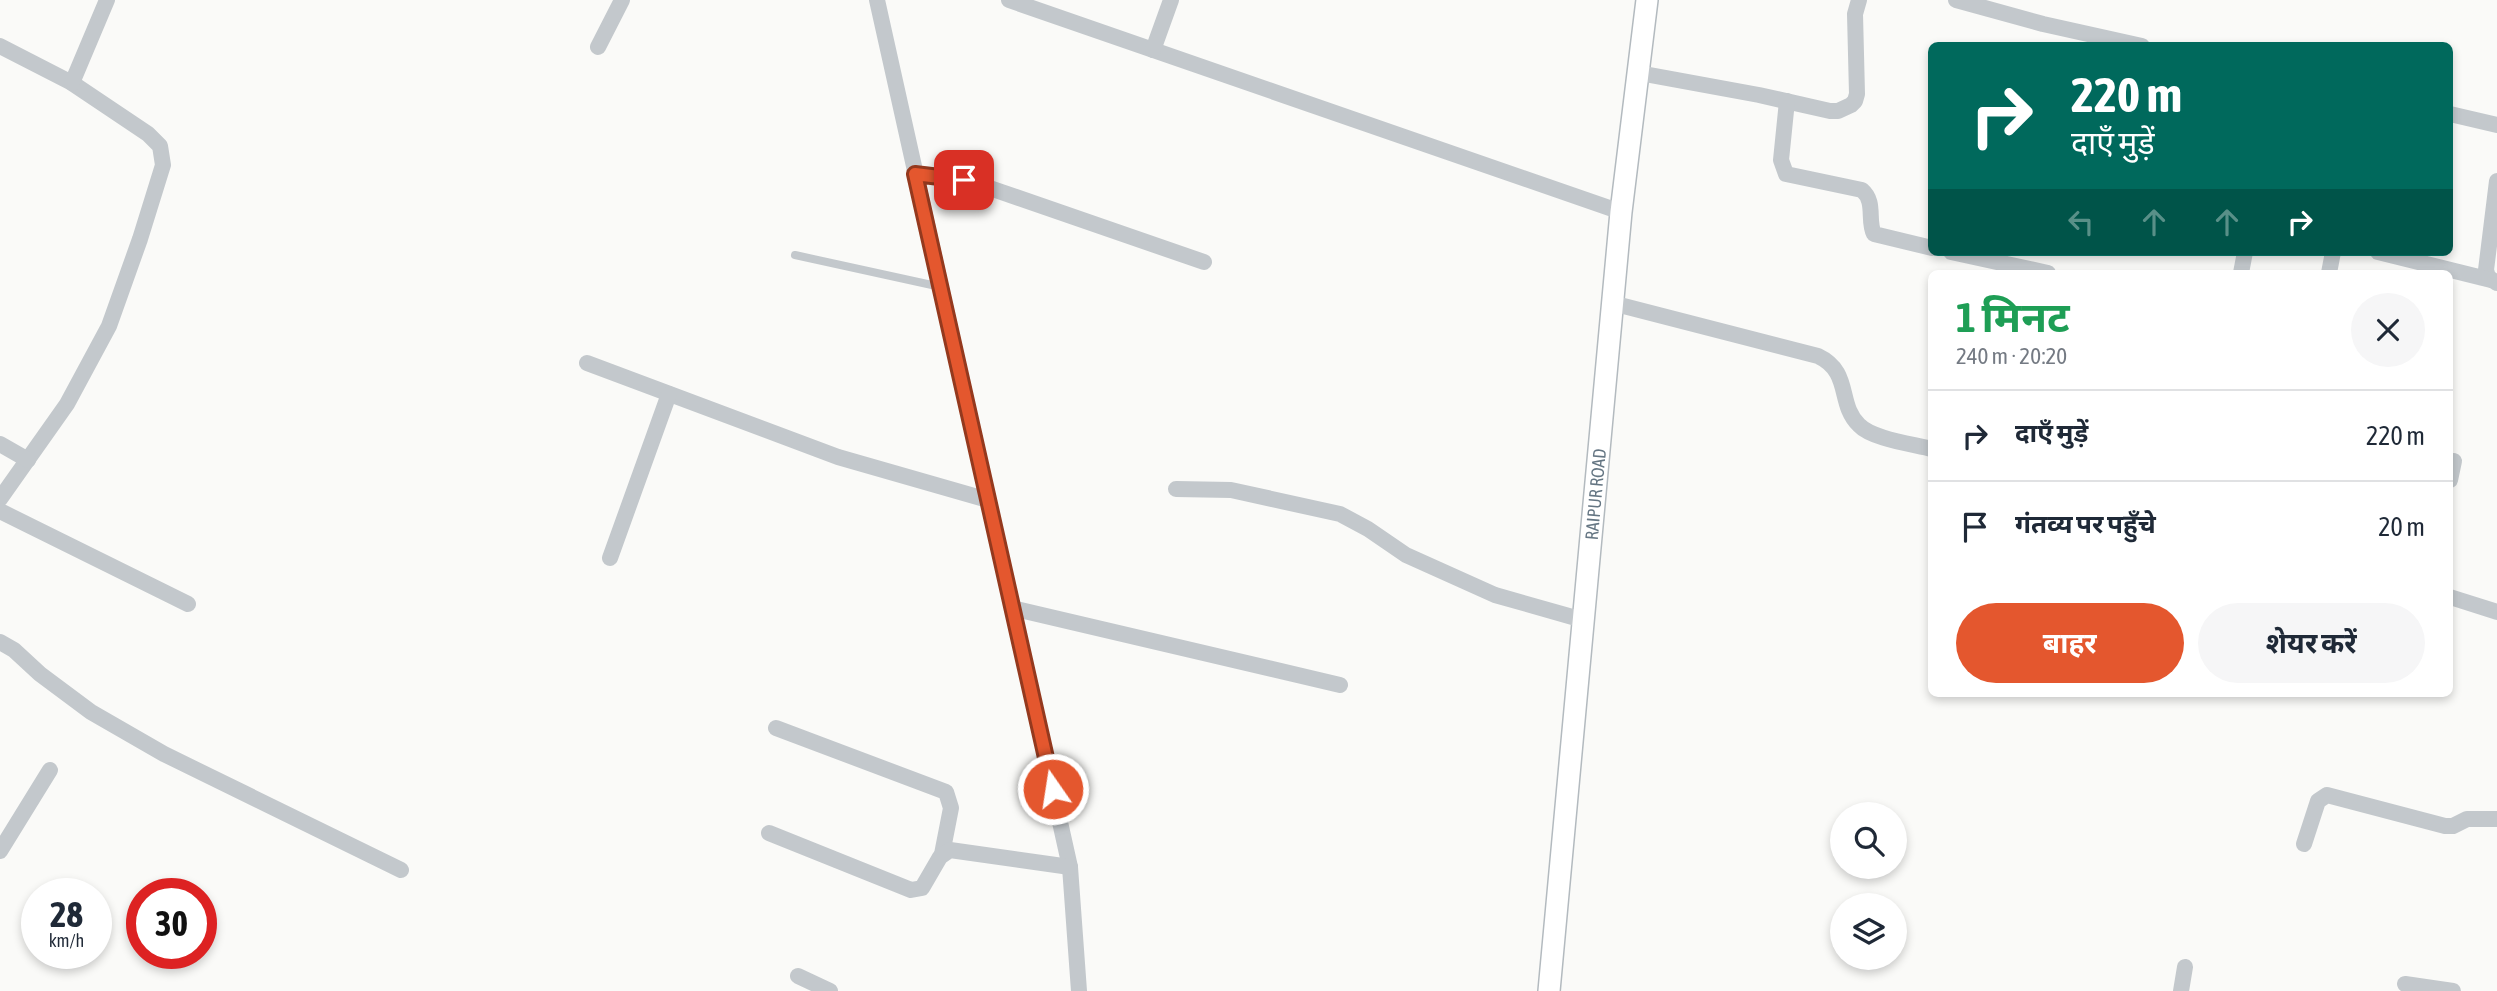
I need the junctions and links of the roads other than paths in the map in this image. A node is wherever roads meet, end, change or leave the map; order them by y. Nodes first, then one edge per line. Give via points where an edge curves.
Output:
1 (107, 0) edge
2 (622, 0) edge
3 (877, 0) edge
4 (1009, 0) edge
5 (1171, 0) edge
6 (1647, 0) edge
7 (1859, 0) edge
8 (1956, 0) edge
9 (2124, 42) edge
10 (0, 46) edge
11 (598, 47) dead end
12 (1153, 50) junction
13 (1639, 72) junction
14 (72, 83) junction
15 (1787, 101) junction
16 (2453, 115) edge
17 (2497, 125) edge
18 (915, 174) junction
19 (2497, 181) edge
20 (1621, 212) junction
21 (2494, 231) edge
22 (1928, 247) edge
23 (795, 255) dead end
24 (1969, 256) edge
25 (2394, 256) edge
26 (1204, 262) dead end
27 (2034, 270) edge
28 (2450, 270) edge
29 (2453, 271) edge
30 (2494, 281) edge
31 (941, 287) junction
32 (1612, 303) junction
33 (587, 363) dead end
34 (670, 394) junction
35 (0, 444) edge
36 (1928, 448) edge
37 (28, 460) junction
38 (2454, 461) dead end
39 (2453, 466) edge
40 (1175, 489) dead end
41 (0, 499) edge
42 (988, 500) junction
43 (0, 511) edge
44 (610, 558) dead end
45 (2453, 598) edge
46 (188, 604) dead end
47 (1012, 608) junction
48 (2497, 612) edge
49 (1583, 620) junction
50 (0, 642) edge
51 (1340, 685) dead end
52 (776, 728) dead end
53 (50, 770) dead end
54 (2497, 819) edge
55 (769, 833) dead end
56 (2304, 844) dead end
57 (0, 851) edge
58 (942, 855) junction
59 (1070, 867) junction
60 (401, 870) dead end
61 (2185, 967) dead end
62 (798, 976) dead end
63 (2405, 984) dead end
64 (830, 991) edge
65 (1079, 991) edge
66 (1549, 991) edge
67 (2182, 991) edge
68 (2453, 991) edge

1 - 14 street
2 - 11 street
3 - 18 street
4 - 12 street
5 - 12 street
6 - 13 main road, RAIPUR ROAD
7 - 15 street via 1855,101 1845,109 1830,111
8 - 9 street
10 - 14 street
12 - 20 street
13 - 15 street
13 - 20 main road, RAIPUR ROAD
14 - 37 street via 156,141 163,165 109,326 67,404
15 - 22 street via 1781,160 1786,174 1862,190 1869,198 1874,234
16 - 17 street
18 - 26 street via 984,186
18 - 31 street
19 - 21 street
20 - 32 main road, RAIPUR ROAD
21 - 30 street via 2486,270
23 - 31 lane
24 - 27 street
25 - 28 street
29 - 30 street
31 - 42 street
32 - 36 street via 1818,356 1838,371 1858,425 1874,434
32 - 49 main road, RAIPUR ROAD
33 - 34 street
34 - 42 street via 838,457
34 - 44 street
35 - 37 street
37 - 41 street
38 - 39 street
40 - 49 street via 1231,490 1340,514 1406,555 1485,591
42 - 47 street
43 - 46 street
45 - 48 street
47 - 51 street
47 - 59 street
49 - 66 main road, RAIPUR ROAD
50 - 60 street via 91,712 133,736
52 - 58 street via 946,792 951,808
53 - 57 street
54 - 56 street via 2467,819 2445,826 2327,795 2318,800
55 - 58 street via 911,890 922,888
58 - 59 street via 960,850
59 - 65 street
61 - 67 street
62 - 64 street
63 - 68 street

